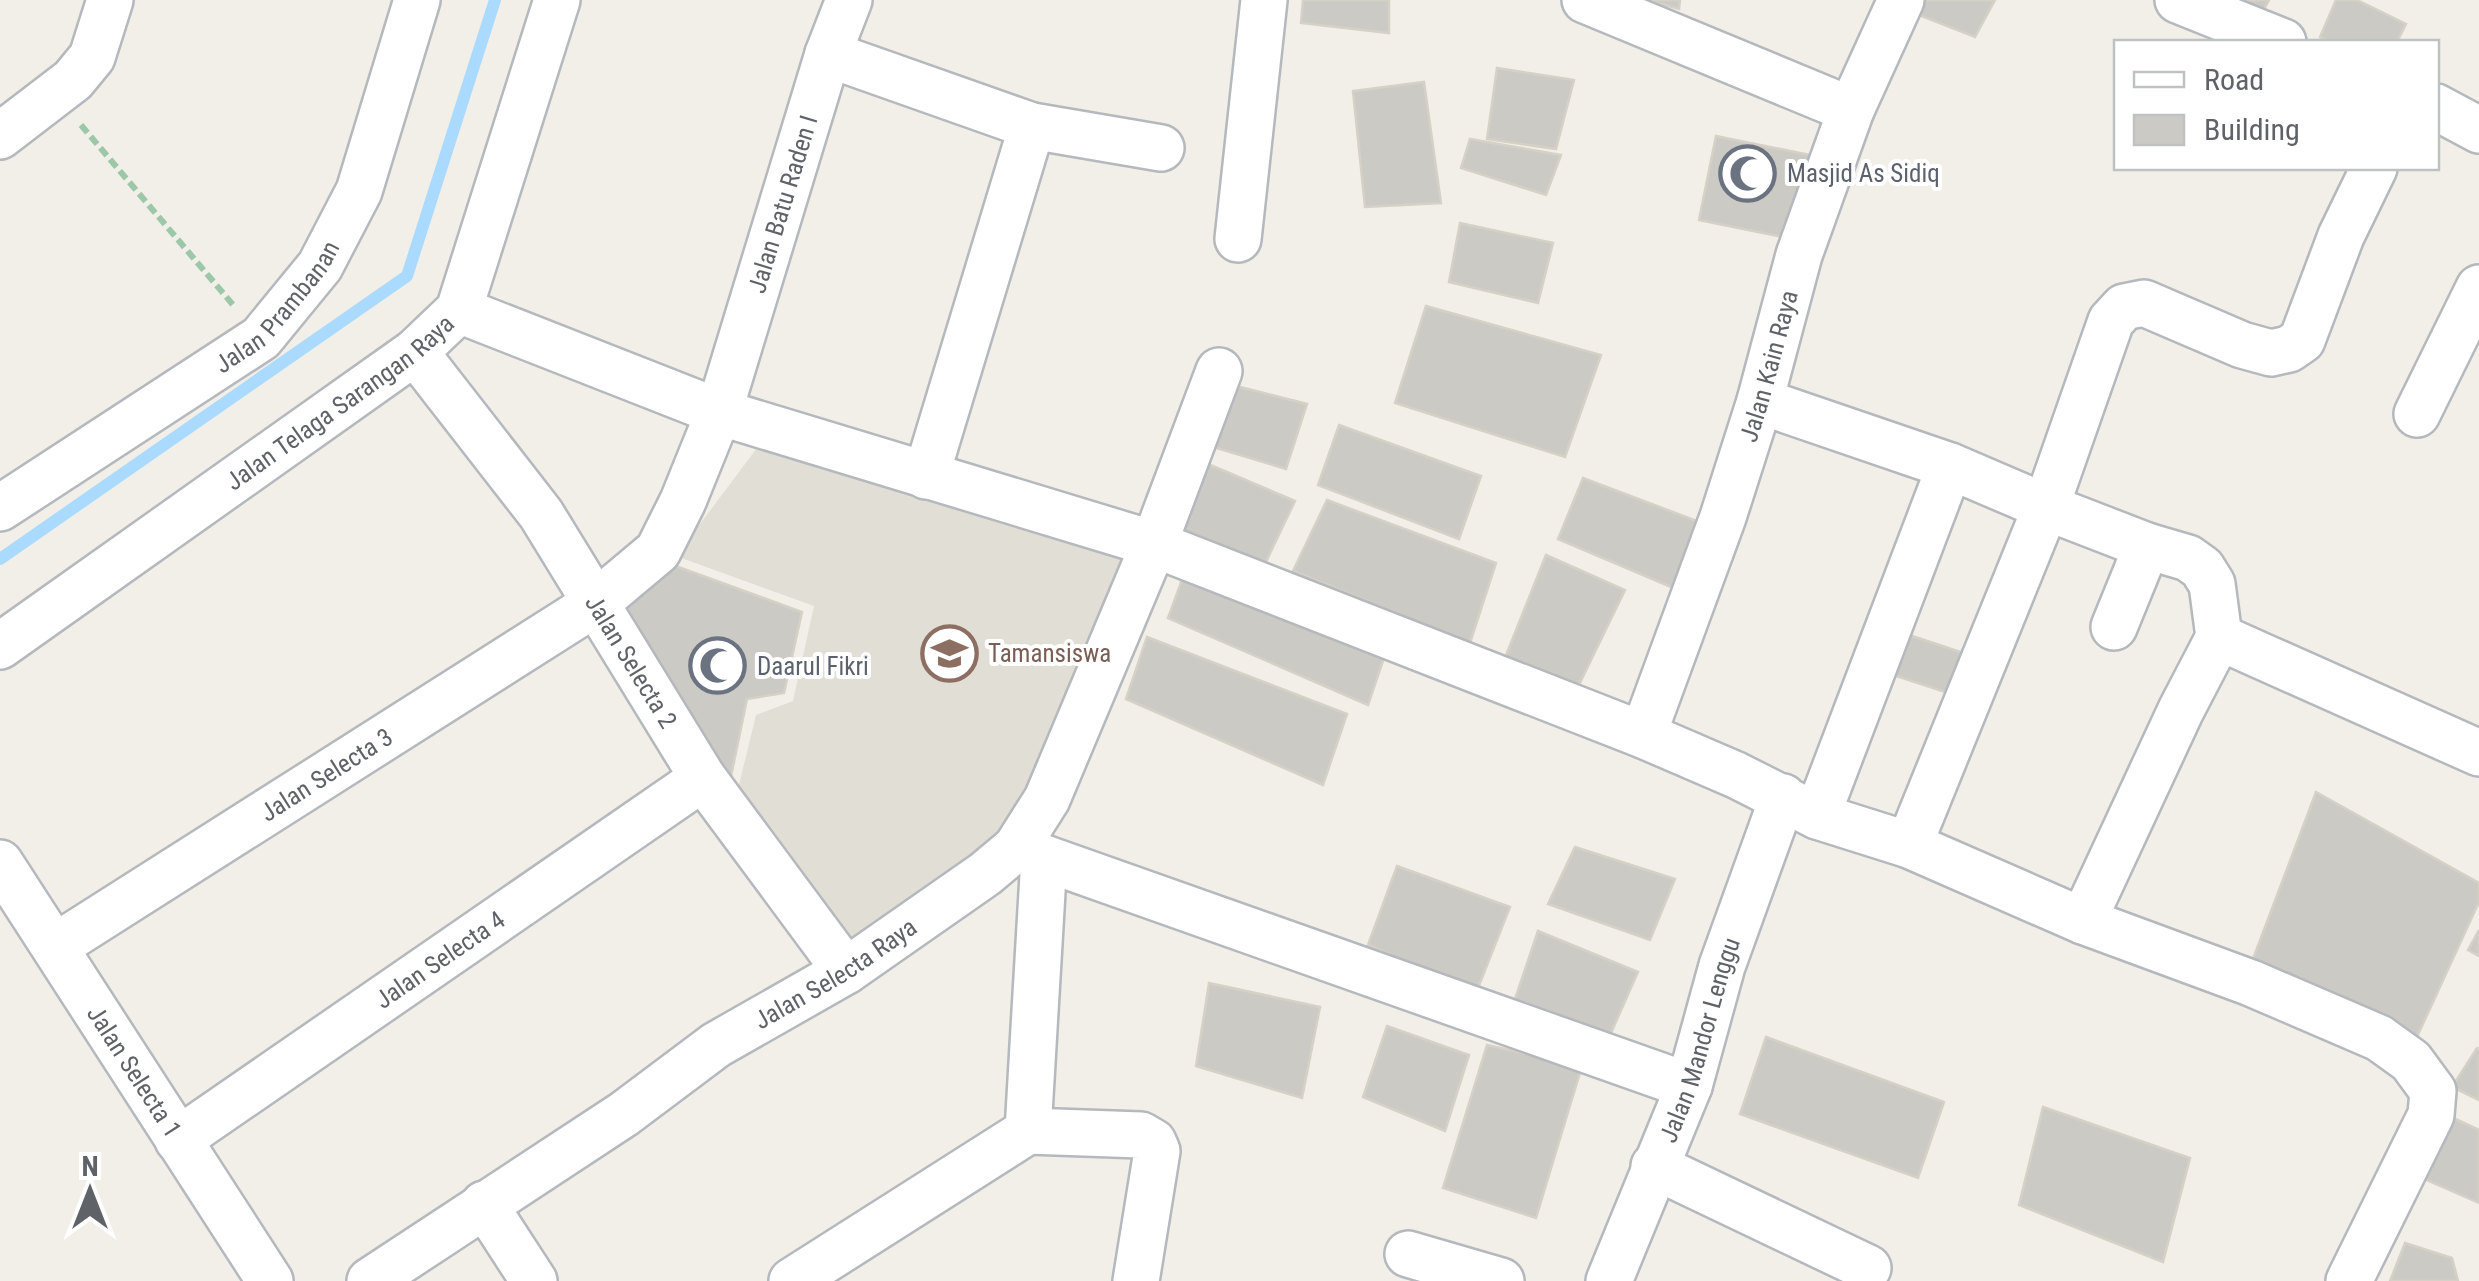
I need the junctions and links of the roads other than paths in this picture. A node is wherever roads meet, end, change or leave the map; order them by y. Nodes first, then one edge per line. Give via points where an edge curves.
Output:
1 (110, 0) edge
2 (417, 0) edge
3 (557, 0) edge
4 (849, 0) edge
5 (1264, 0) edge
6 (1588, 0) edge
7 (1901, 0) edge
8 (2178, 0) edge
9 (2278, 40) edge
10 (828, 54) junction
11 (2439, 109) edge
12 (1851, 110) junction
13 (1032, 126) junction
14 (2479, 130) edge
15 (0, 136) edge
16 (1161, 148) dead end
17 (2373, 170) edge
18 (1238, 238) dead end
19 (2479, 288) edge
20 (460, 310) junction
21 (415, 352) junction
22 (1220, 371) dead end
23 (1760, 401) junction
24 (719, 412) junction
25 (2417, 414) dead end
26 (1950, 466) junction
27 (926, 476) junction
28 (0, 508) edge
29 (2046, 508) junction
30 (1154, 544) junction
31 (2146, 546) junction
32 (596, 603) junction
33 (2114, 627) dead end
34 (2219, 637) junction
35 (0, 646) edge
36 (1644, 735) junction
37 (2479, 752) edge
38 (703, 778) junction
39 (1800, 807) junction
40 (1909, 846) junction
41 (1030, 853) junction
42 (0, 863) edge
43 (2083, 921) junction
44 (56, 946) junction
45 (846, 971) junction
46 (1689, 1086) junction
47 (1028, 1131) junction
48 (178, 1140) junction
49 (1654, 1166) junction
50 (484, 1204) junction
51 (1408, 1254) dead end
52 (1868, 1268) dead end
53 (807, 1275) edge
54 (372, 1280) edge
55 (270, 1281) edge
56 (534, 1281) edge
57 (1136, 1281) edge
58 (1502, 1281) edge
59 (1609, 1281) edge
60 (2348, 1281) edge

1 - 15 street via 92,58
2 - 28 street, Jalan Prambanan via 358,190 320,266 260,338
3 - 20 street, Jalan Telaga Sarangan Raya
4 - 10 street, Jalan Batu Raden I
5 - 18 street
6 - 12 street
7 - 12 street, Jalan Kain Raya
8 - 9 street
10 - 13 street
10 - 24 street, Jalan Batu Raden I
11 - 14 street
12 - 23 street, Jalan Kain Raya via 1799,255
13 - 16 street
13 - 27 street
17 - 29 street via 2302,340 2289,349 2271,354 2144,304 2124,308 2112,321
19 - 25 street
20 - 21 street, Jalan Telaga Sarangan Raya
20 - 24 street
21 - 32 street, Jalan Selecta 2 via 540,514
21 - 35 street, Jalan Telaga Sarangan Raya
22 - 30 street, Jalan Selecta Raya
23 - 26 street
23 - 36 street, Jalan Kain Raya
24 - 27 street
24 - 32 street, Jalan Batu Raden I via 658,551
26 - 29 street
26 - 39 street, Jalan Mandor Lenggu
27 - 30 street
29 - 31 street
29 - 40 street
30 - 36 street
30 - 41 street, Jalan Selecta Raya
31 - 33 street
31 - 34 street via 2202,568 2215,593
32 - 38 street, Jalan Selecta 2
32 - 44 street, Jalan Selecta 3
34 - 37 street
34 - 43 street
36 - 39 street
38 - 45 street, Jalan Selecta 2
38 - 48 street, Jalan Selecta 4
39 - 40 street
39 - 46 street, Jalan Mandor Lenggu via 1722,966
40 - 43 street
41 - 45 street, Jalan Selecta Raya via 985,874
41 - 46 street
41 - 47 street
42 - 44 street, Jalan Selecta 1
43 - 60 street via 2362,1030 2424,1076 2433,1091 2430,1115
44 - 48 street, Jalan Selecta 1
45 - 50 street, Jalan Selecta Raya via 716,1045
46 - 49 street, Jalan Mandor Lenggu
47 - 53 street
47 - 57 street via 1141,1135 1153,1142 1157,1151
48 - 55 street, Jalan Selecta 1
49 - 52 street
49 - 59 street, Jalan Mandor Lenggu
50 - 54 street, Jalan Selecta Raya
50 - 56 street
51 - 58 street

